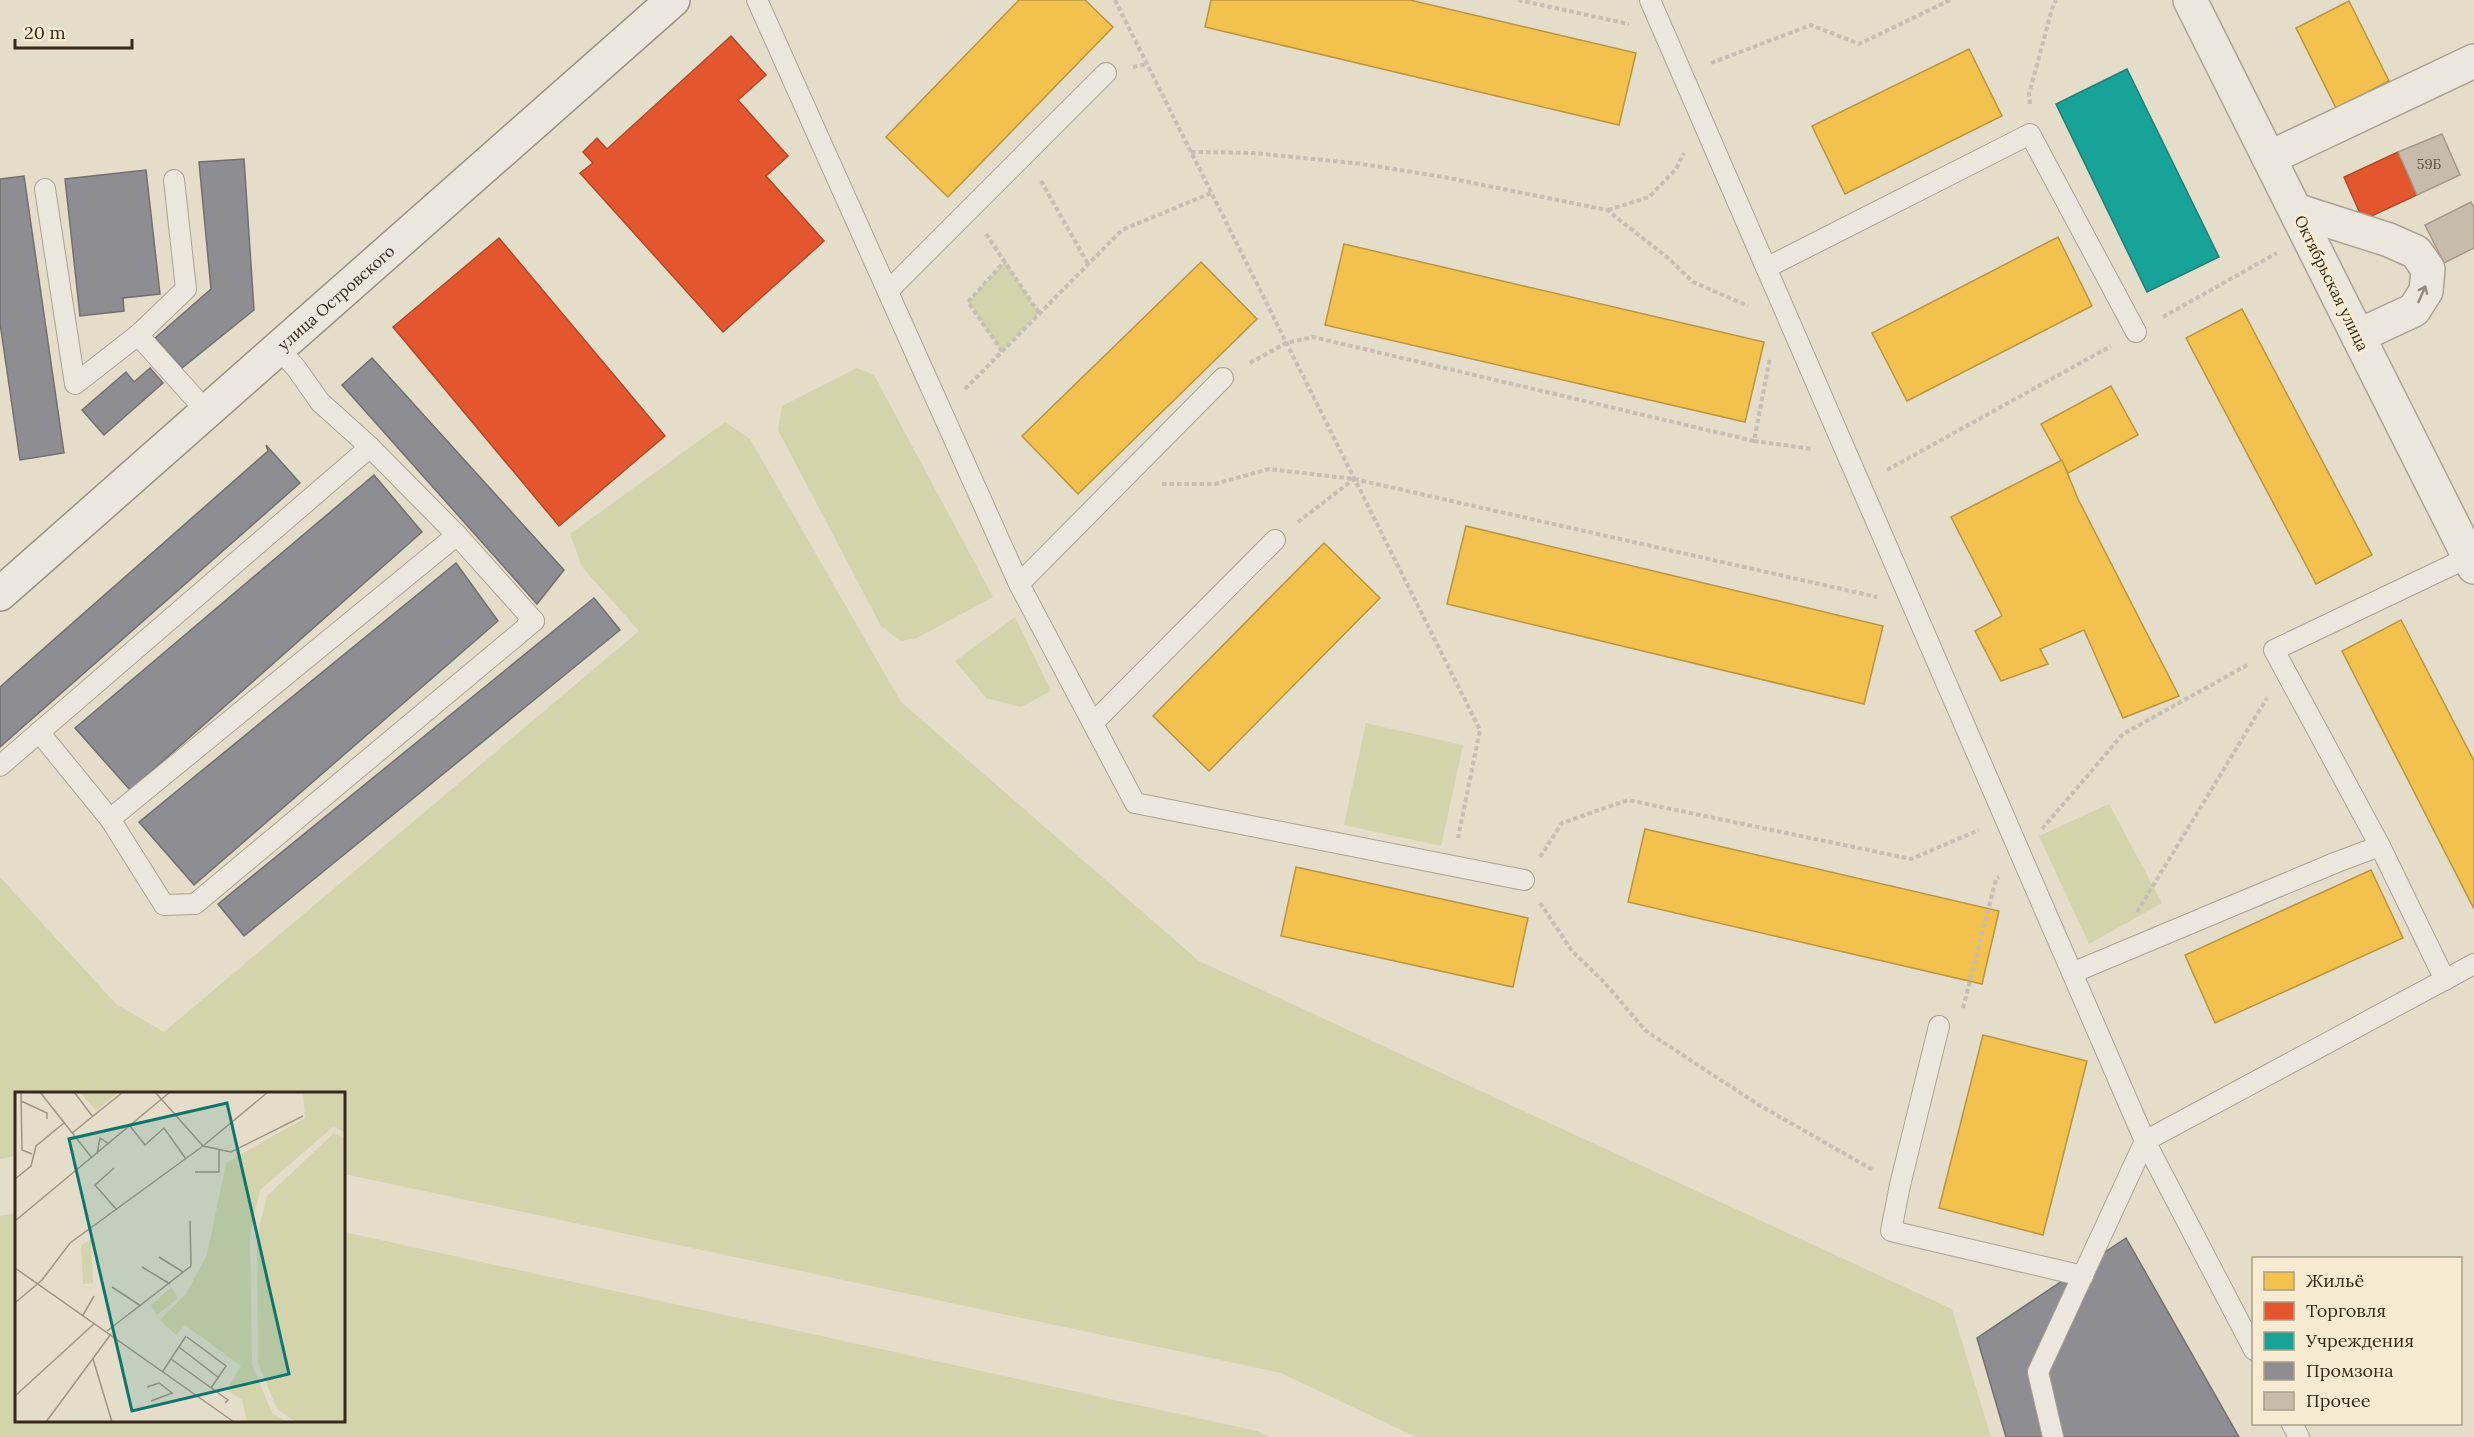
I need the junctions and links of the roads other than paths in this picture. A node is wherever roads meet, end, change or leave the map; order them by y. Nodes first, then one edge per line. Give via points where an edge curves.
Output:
1 (673, 0) edge
2 (757, 0) edge
3 (1650, 0) edge
4 (2190, 0) edge
5 (2474, 61) edge
6 (1106, 73) dead end
7 (2269, 158) junction
8 (174, 180) dead end
9 (45, 189) dead end
10 (2302, 223) junction
11 (1766, 268) junction
12 (888, 291) junction
13 (2136, 332) road end
14 (138, 335) junction
15 (2358, 336) junction
16 (278, 348) junction
17 (1223, 378) road end
18 (207, 412) junction
19 (370, 447) junction
20 (457, 535) junction
21 (1275, 540) road end
22 (2472, 562) edge
23 (1019, 584) junction
24 (0, 594) edge
25 (1093, 723) junction
26 (39, 732) junction
27 (0, 766) edge
28 (110, 819) junction
29 (2380, 846) junction
30 (1524, 880) road end
31 (2474, 964) edge
32 (2072, 973) junction
33 (2445, 980) junction
34 (1939, 1026) road end
35 (2145, 1141) junction
36 (2083, 1276) junction
37 (2252, 1348) edge
38 (2053, 1437) edge

1 - 16 street, улица Островского
2 - 12 lane
3 - 11 lane
4 - 7 street, Октябрьская улица
5 - 7 street
6 - 12 lane
7 - 10 street, Октябрьская улица
8 - 14 lane via 186,289
9 - 14 lane via 75,384
10 - 15 street, Октябрьская улица
15 -> 10 street via 2414,310 2426,291 2428,269 2416,252 2389,240
11 - 13 lane via 2031,135
11 - 32 lane via 1779,314 1847,453
12 - 23 lane
14 - 18 lane
15 - 22 street, Октябрьская улица
16 - 18 street, улица Островского
16 - 19 lane via 321,402
17 - 23 lane
18 - 24 street, улица Островского
19 - 20 lane
19 - 26 lane
20 - 28 lane
20 - 28 lane via 530,623 195,904 164,905
21 - 25 lane
22 - 29 lane via 2274,650
23 - 25 lane
25 - 30 lane via 1136,803
26 - 27 lane
26 - 28 lane
29 - 32 lane
29 - 33 lane
31 - 33 lane
32 - 35 lane
33 - 35 lane
34 - 36 lane via 1891,1231
35 - 36 lane
35 - 37 lane
36 - 38 lane via 2038,1372

